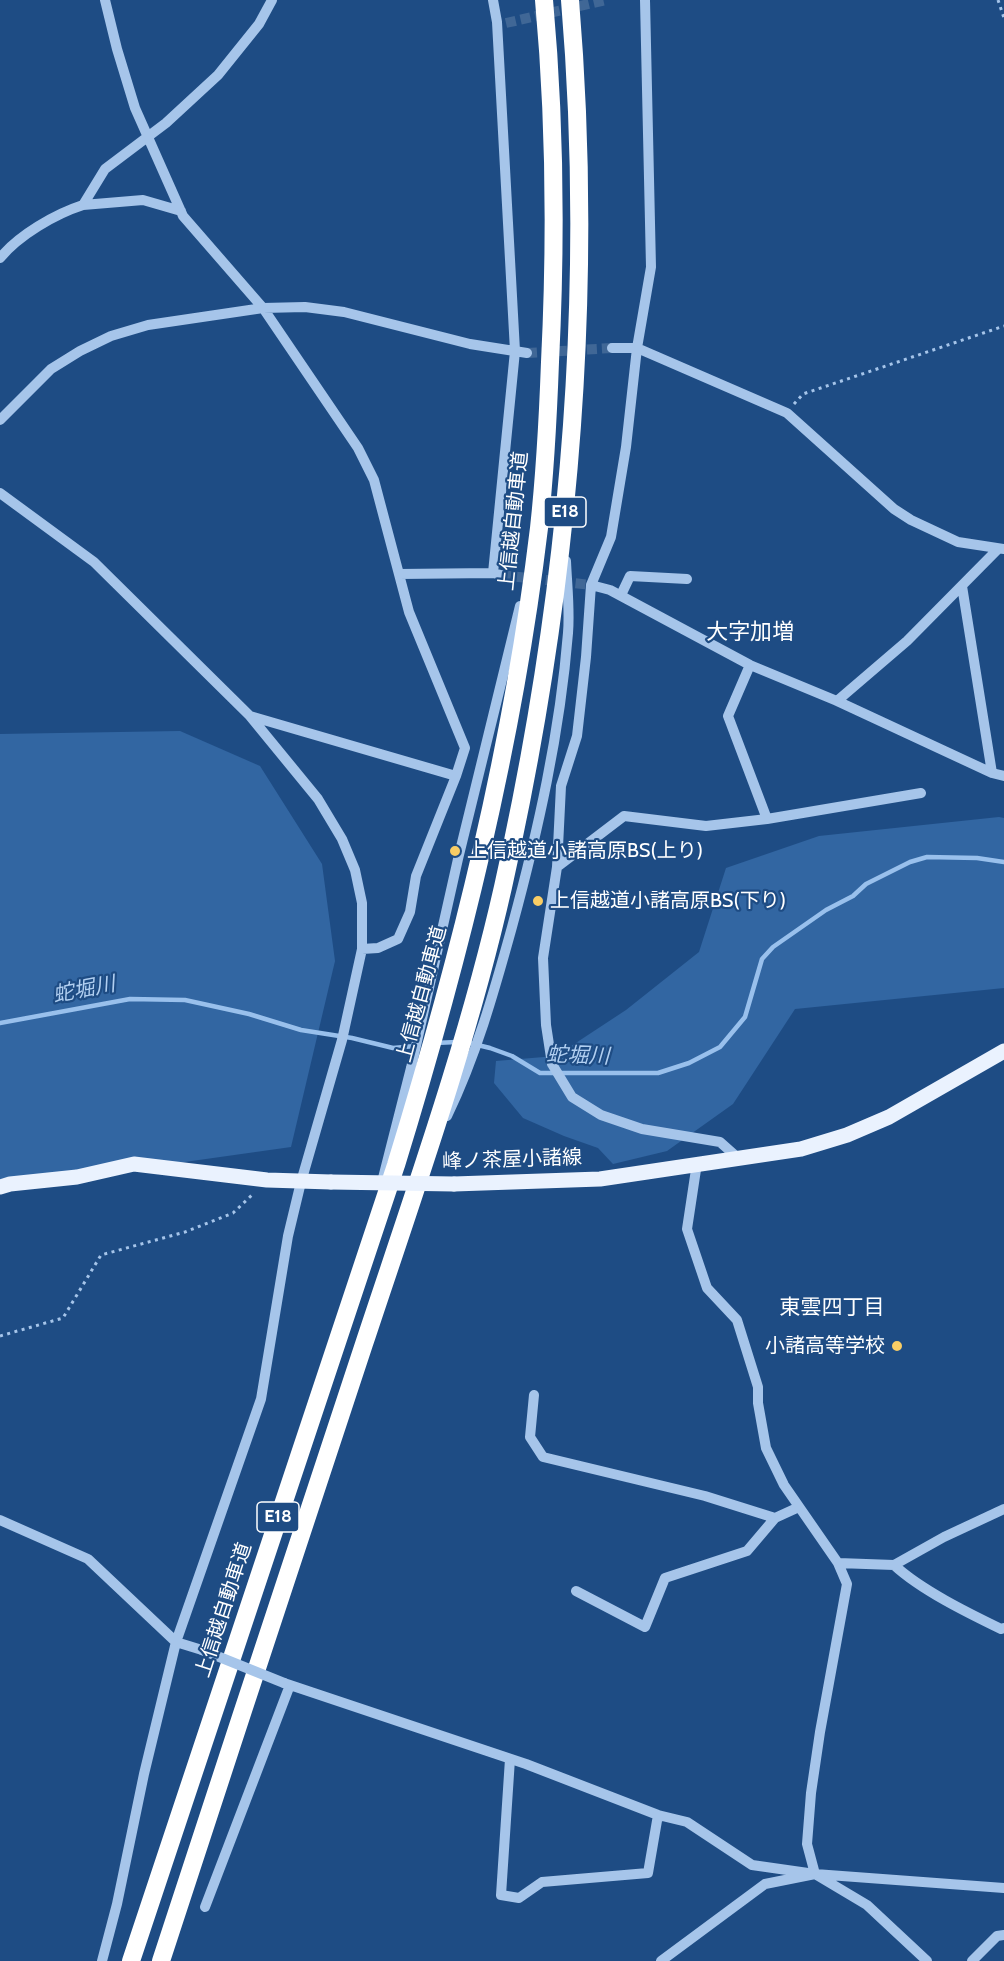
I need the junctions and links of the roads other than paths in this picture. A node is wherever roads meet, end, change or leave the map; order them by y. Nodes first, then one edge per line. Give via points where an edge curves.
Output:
1 (105, 0) edge
2 (272, 0) edge
3 (493, 0) edge
4 (544, 0) edge
5 (570, 0) edge
6 (645, 0) edge
7 (148, 138) junction
8 (83, 205) junction
9 (181, 211) junction
10 (0, 258) edge
11 (263, 308) junction
12 (612, 348) tunnel mouth
13 (637, 348) junction
14 (515, 351) junction
15 (527, 353) tunnel mouth
16 (0, 420) edge
17 (0, 493) edge
18 (1001, 549) edge
19 (399, 574) junction
20 (687, 579) dead end
21 (591, 585) junction
22 (962, 586) junction
23 (621, 596) junction
24 (750, 665) junction
25 (837, 701) junction
26 (250, 716) junction
27 (992, 772) junction
28 (456, 776) junction
29 (1004, 776) edge
30 (921, 793) dead end
31 (767, 819) junction
32 (557, 867) junction
33 (362, 949) junction
34 (1004, 1051) edge
35 (738, 1158) junction
36 (697, 1163) junction
37 (301, 1182) junction
38 (0, 1187) edge
39 (534, 1395) dead end
40 (799, 1507) junction
41 (1004, 1509) edge
42 (775, 1518) junction
43 (0, 1520) edge
44 (838, 1563) junction
45 (894, 1565) junction
46 (576, 1591) dead end
47 (1004, 1628) edge
48 (176, 1642) junction
49 (287, 1684) junction
50 (510, 1759) junction
51 (658, 1815) junction
52 (815, 1874) junction
53 (1004, 1888) edge
54 (205, 1907) dead end
55 (1004, 1935) edge
56 (102, 1961) edge
57 (131, 1961) edge
58 (161, 1961) edge
59 (661, 1961) edge
60 (927, 1961) edge
61 (972, 1961) edge

1 - 7 street via 135,108
2 - 7 street via 259,24 218,75
3 - 14 street via 501,23
4 - 57 highway, 上信越自動車道 / E18 via 553,159 549,401 539,526 501,763 473,889 434,1009 357,1280
5 - 58 highway, E18 via 580,275 565,523 549,648 477,1019 423,1165
6 - 13 street via 651,267
7 - 8 street via 105,169
7 - 9 street
8 - 9 street via 143,200
8 - 10 street via 63,211
9 - 11 street
11 - 14 street via 305,307 344,312 470,344
11 - 16 street via 148,325 111,336 51,369
11 - 19 street via 358,448 374,480
12 - 13 street
13 - 18 street via 787,413 911,520 958,542
13 - 21 street via 611,537
14 - 15 street
14 - 19 street via 497,574
17 - 26 street via 94,562
18 - 22 street
19 - 28 street via 409,612 465,748
20 - 23 street via 630,576
21 - 23 street
21 - 32 street via 577,736 561,786
22 - 25 street via 907,641
22 - 27 street
23 - 24 street
24 - 25 street
24 - 31 street via 728,716
25 - 27 street
26 - 28 street
26 - 33 street via 318,799 342,839 355,870 362,903
27 - 29 street
28 - 33 street via 416,876 410,912 398,939 378,948
30 - 31 street
31 - 32 street via 706,826 624,816
32 - 35 street via 543,958 546,1025 552,1064 572,1097 601,1115 642,1129 720,1142
33 - 37 street via 342,1040
34 - 35 main road, 峰ノ茶屋小諸線 via 889,1117 847,1135 801,1149
35 - 36 main road, 峰ノ茶屋小諸線
36 - 37 main road, 峰ノ茶屋小諸線, bridge via 600,1179 454,1184
36 - 40 street via 687,1229 707,1288 737,1320 758,1387 766,1448
37 - 38 main road, 峰ノ茶屋小諸線 via 134,1164 77,1177
37 - 48 street via 261,1399
39 - 42 street via 530,1437 543,1457 705,1496
40 - 42 street
40 - 44 street
41 - 45 street
42 - 46 street via 747,1551 664,1578 645,1627
43 - 48 street via 88,1559
44 - 45 street
44 - 52 street via 848,1584 811,1793 807,1844
45 - 47 street via 906,1576
48 - 49 street, bridge
48 - 56 street
49 - 50 street
49 - 54 street
50 - 51 street
50 - 51 street via 501,1895 519,1898 542,1882 648,1874
51 - 52 street via 687,1822 752,1865
52 - 53 street
52 - 59 street via 765,1884
52 - 60 street via 867,1905
55 - 61 street via 997,1936

